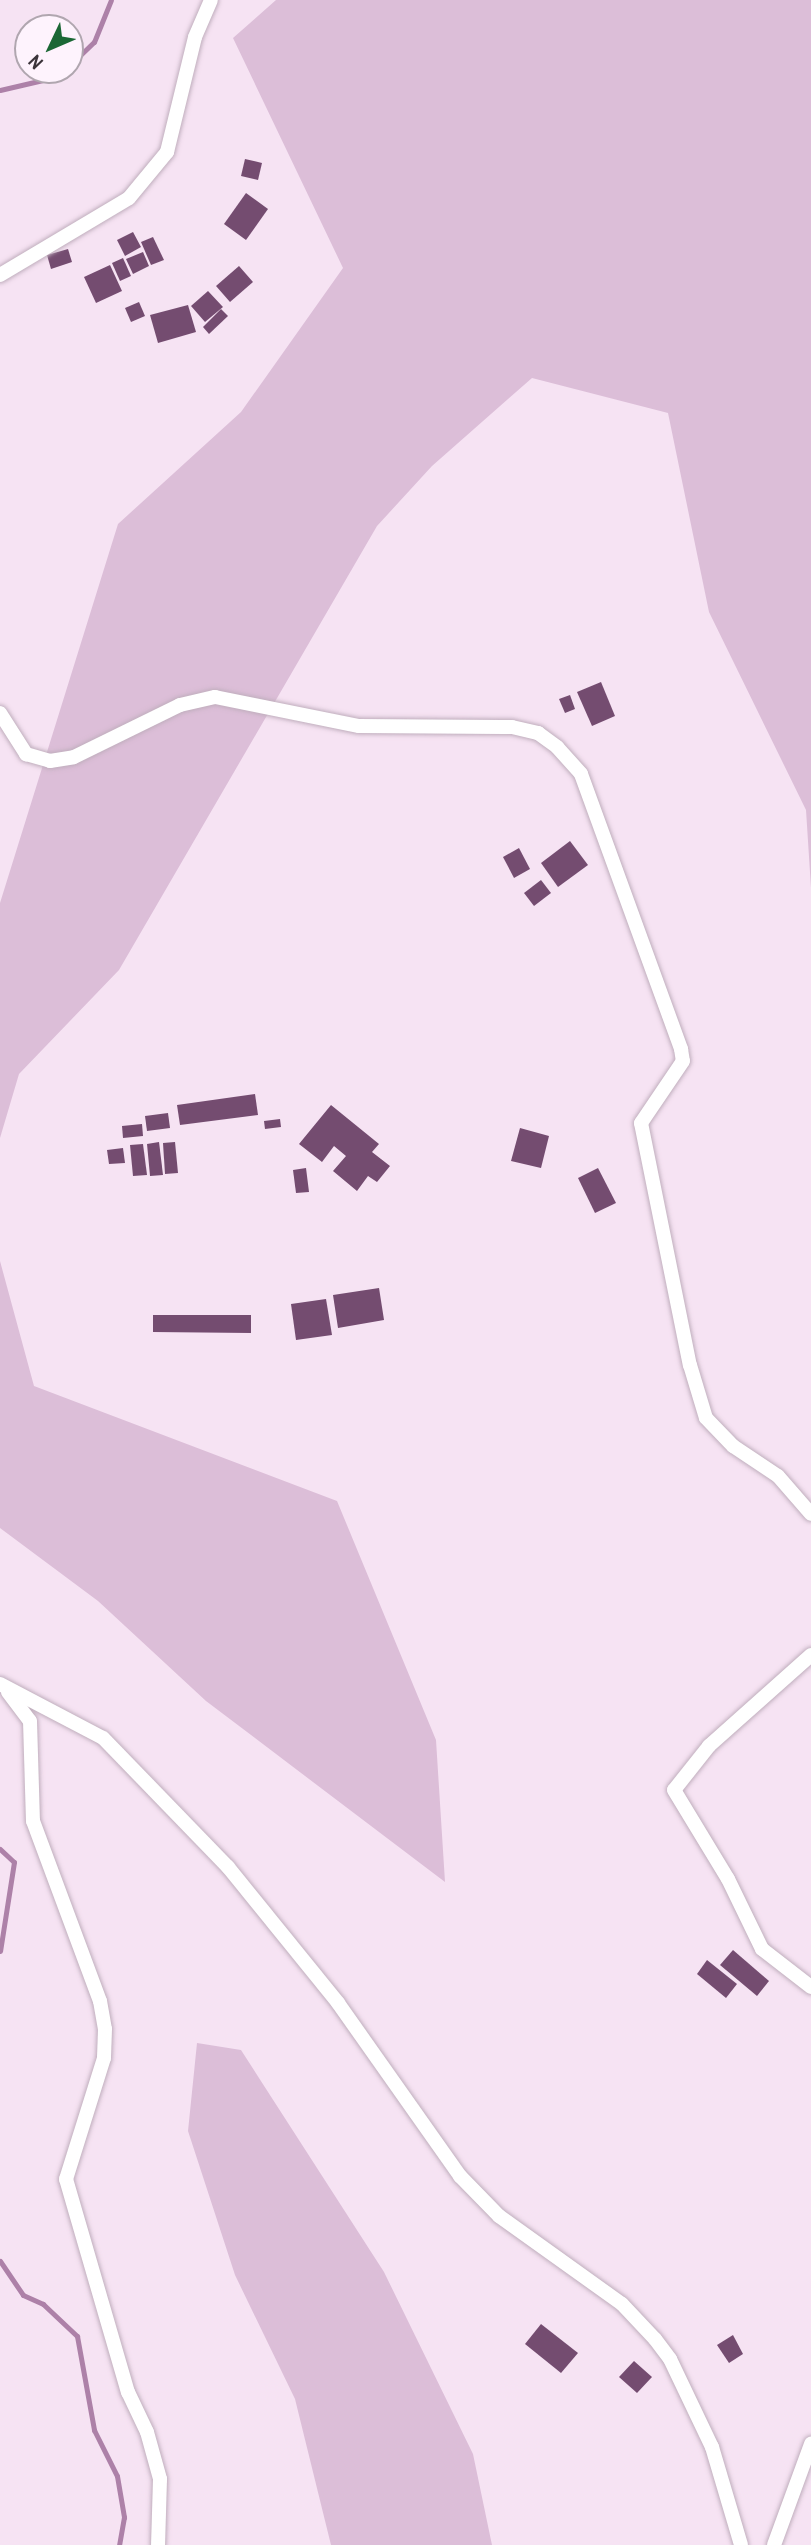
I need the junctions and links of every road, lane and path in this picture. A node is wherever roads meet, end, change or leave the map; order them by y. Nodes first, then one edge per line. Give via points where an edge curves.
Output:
1 (211, 0) edge
2 (0, 275) edge
3 (0, 713) edge
4 (811, 1514) edge
5 (811, 1655) edge
6 (3, 1686) edge
7 (811, 1987) edge
8 (811, 2444) edge
9 (158, 2545) edge
10 (741, 2545) edge
11 (774, 2545) edge

1 - 2 street via 184,76 167,152 129,198
3 - 4 street via 26,754 50,761 74,757 180,705 215,697 359,726 512,727 538,733 557,747 581,774 681,1049 683,1061 641,1123 684,1338 706,1418 733,1446 778,1476
5 - 7 street via 709,1746 674,1790 728,1879 762,1949
6 - 9 street via 30,1721 33,1821 100,2001 104,2058 66,2179 128,2392 148,2432 160,2479
6 - 10 street via 103,1738 228,1867 338,2003 460,2176 499,2217 622,2304 655,2339 670,2359 712,2447
8 - 11 street

